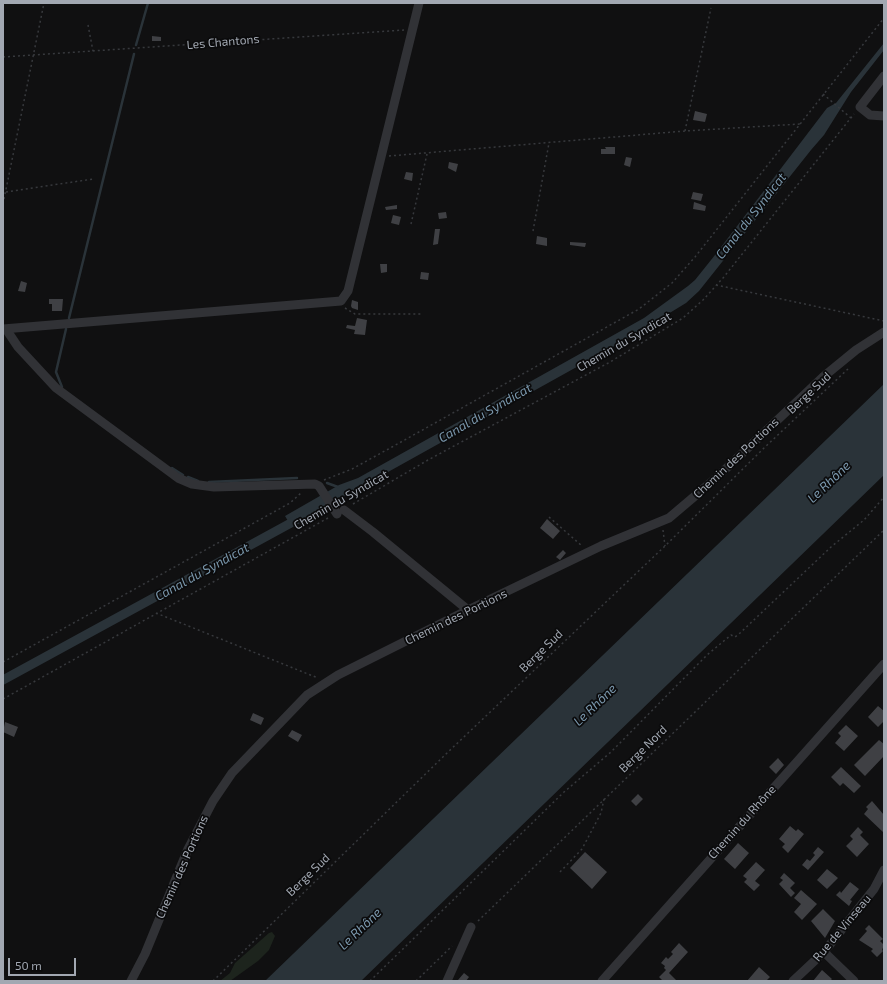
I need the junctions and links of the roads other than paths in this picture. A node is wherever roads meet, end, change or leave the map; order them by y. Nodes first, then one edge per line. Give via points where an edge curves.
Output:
1 (419, 3) edge
2 (884, 76) edge
3 (884, 116) edge
4 (4, 329) edge
5 (884, 332) edge
6 (468, 610) junction
7 (884, 664) edge
8 (884, 870) edge
9 (471, 927) road end
10 (824, 952) junction
11 (448, 980) edge
12 (131, 981) edge
13 (602, 981) edge
14 (793, 981) edge
15 (854, 981) edge

1 - 4 street via 348,291 341,301
2 - 3 street via 860,108 870,115
4 - 6 street via 18,348 56,388 178,478 192,484 214,487 304,484 319,486 338,512 373,532
5 - 6 street, Chemin des Portions via 856,350 823,377 693,499 662,522 589,552
6 - 12 street, Chemin des Portions via 327,681 300,702 244,758 222,785 200,822 145,954
7 - 13 street, Chemin du Rhône
8 - 10 street, Rue de Vinseau via 869,895
9 - 11 street
10 - 14 street, Rue de Vinseau
10 - 15 street

